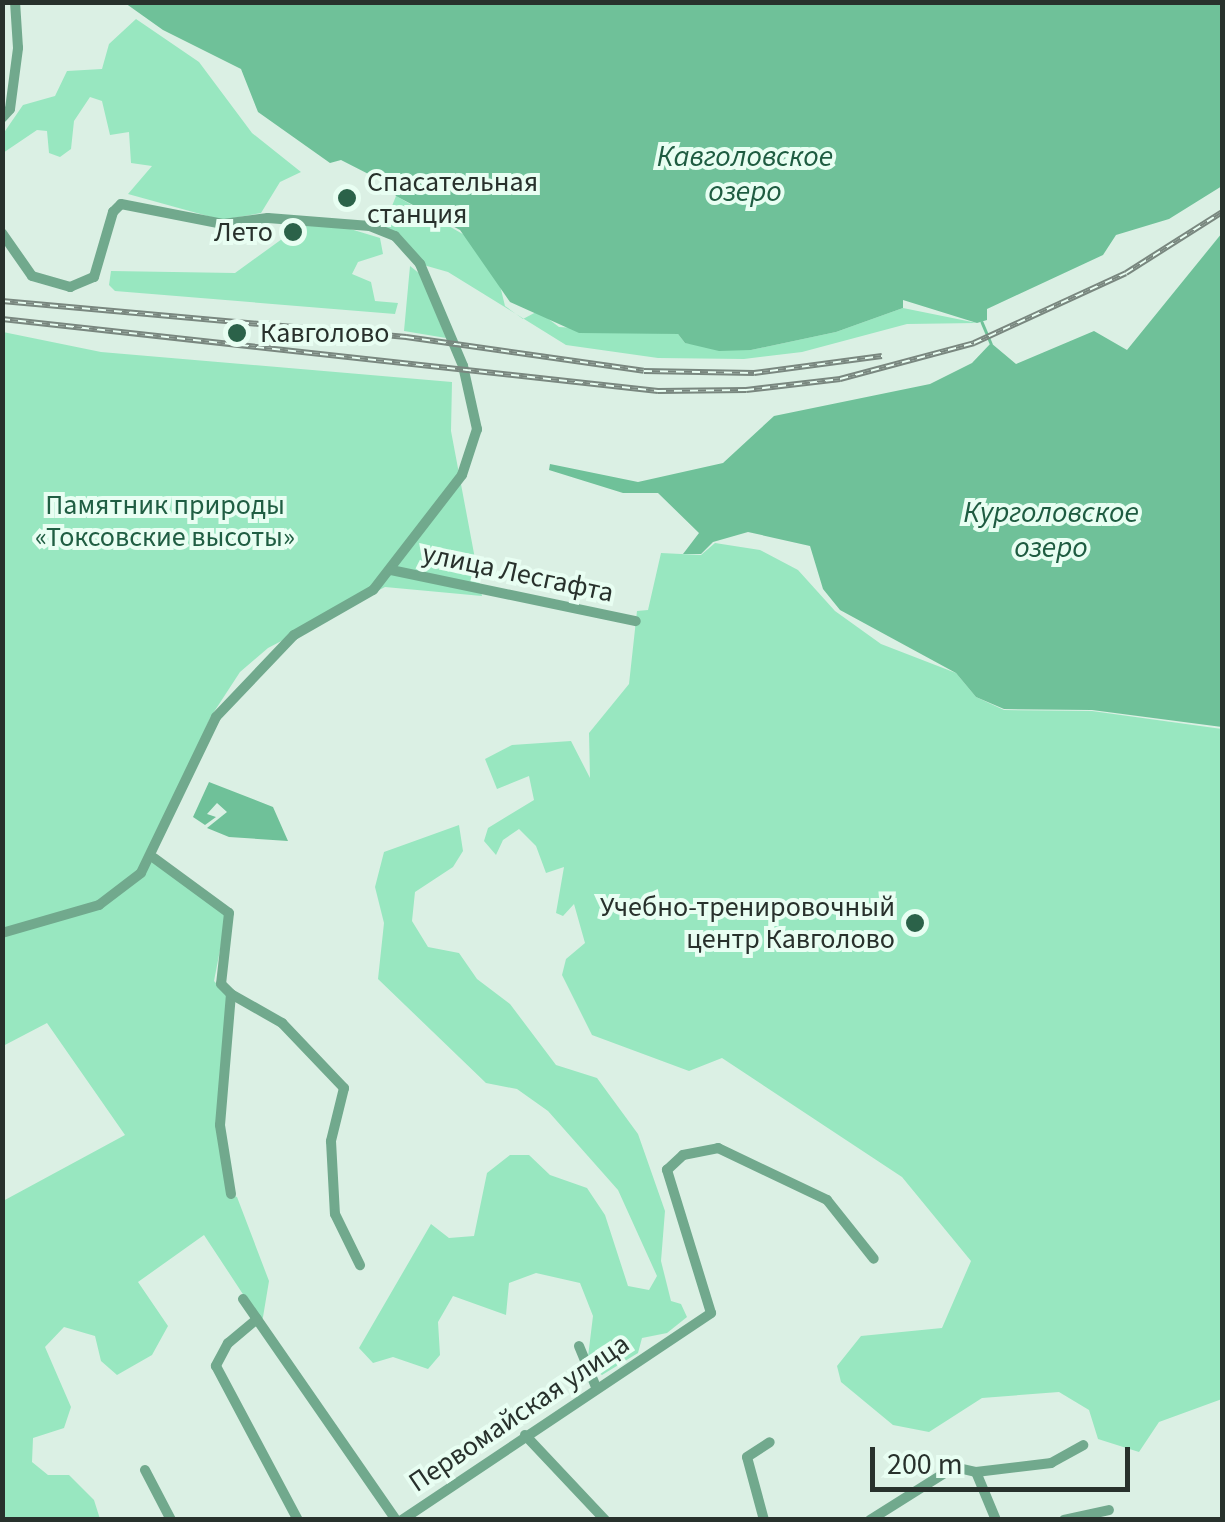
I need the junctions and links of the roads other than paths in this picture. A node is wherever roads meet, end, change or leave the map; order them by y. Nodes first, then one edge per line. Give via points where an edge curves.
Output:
1 (15, 2) edge
2 (2, 118) edge
3 (2, 232) edge
4 (391, 570) junction
5 (636, 621) dead end
6 (154, 858) junction
7 (2, 933) edge
8 (231, 994) junction
9 (232, 1194) dead end
10 (874, 1259) dead end
11 (360, 1265) dead end
12 (244, 1298) dead end
13 (257, 1319) junction
14 (578, 1346) dead end
15 (596, 1387) junction
16 (525, 1435) junction
17 (770, 1442) dead end
18 (1083, 1445) dead end
19 (145, 1470) dead end
20 (976, 1472) junction
21 (1108, 1510) dead end
22 (996, 1519) edge
23 (171, 1520) edge
24 (298, 1520) edge
25 (399, 1520) edge
26 (605, 1520) edge
27 (764, 1520) edge
28 (870, 1520) edge
29 (1064, 1520) edge

1 - 2 street via 18,48 10,108
3 - 4 street via 32,276 70,286 94,276 121,204 224,224 370,226 395,236 420,264 477,416 476,443 462,476
4 - 5 street, улица Лесгафта
4 - 6 street via 355,605 271,653 216,717
6 - 7 street via 99,905
6 - 8 street via 229,913 221,984
8 - 9 street via 220,1125
8 - 11 street via 282,1023 344,1088 331,1141 335,1214
10 - 15 street, Первомайская улица via 827,1200 718,1148 683,1156 667,1170 711,1313
12 - 13 street
13 - 24 street via 228,1343 216,1366
13 - 25 street
14 - 15 street
15 - 16 street, Первомайская улица
16 - 25 street, Первомайская улица
16 - 26 street
17 - 27 street via 747,1457
18 - 20 street via 1051,1463
19 - 23 street
20 - 22 street
20 - 28 street via 954,1467
21 - 29 street

